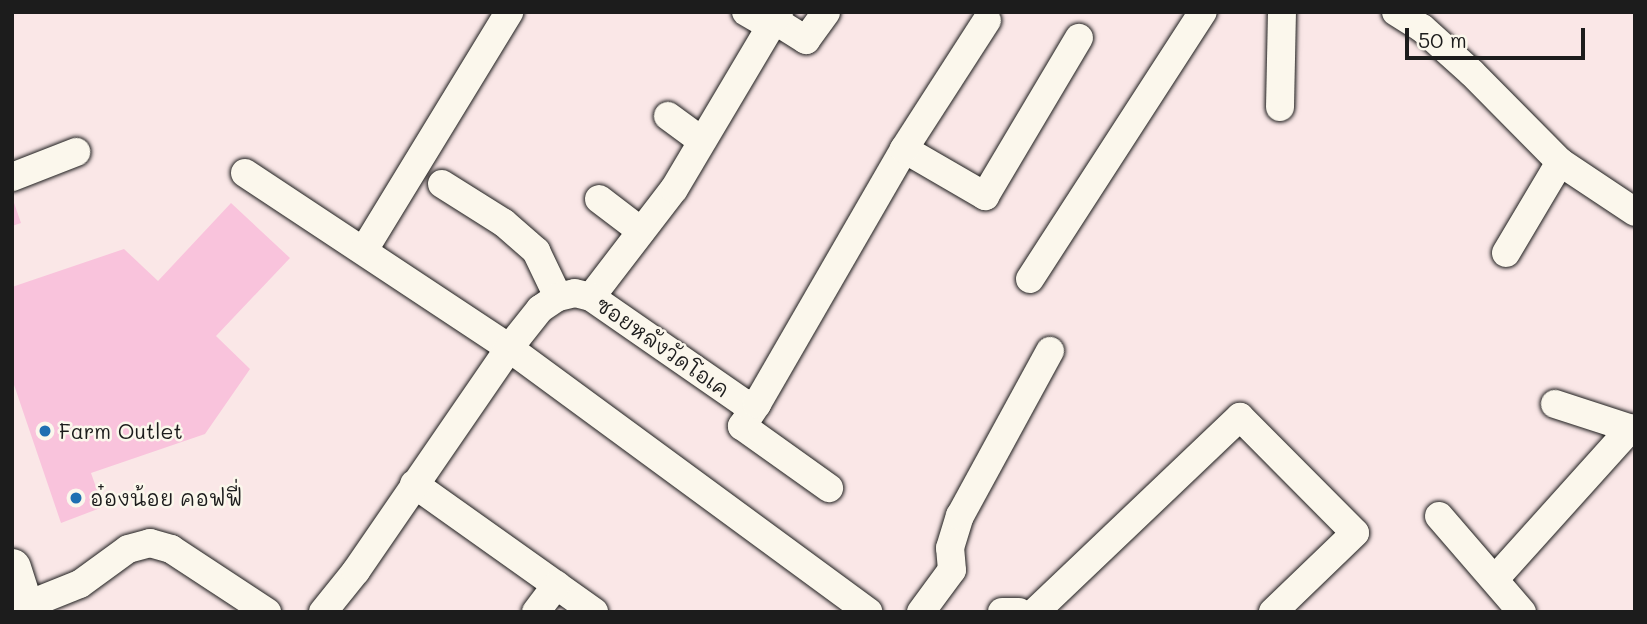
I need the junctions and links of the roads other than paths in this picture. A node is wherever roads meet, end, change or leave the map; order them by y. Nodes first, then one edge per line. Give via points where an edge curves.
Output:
1 (509, 12) edge
2 (826, 12) edge
3 (1203, 12) edge
4 (1282, 12) edge
5 (1396, 12) edge
6 (767, 18) edge
7 (987, 20) dead end
8 (1079, 38) dead end
9 (1280, 107) dead end
10 (668, 116) dead end
11 (702, 141) junction
12 (904, 149) junction
13 (76, 152) dead end
14 (1560, 162) junction
15 (245, 173) dead end
16 (12, 177) edge
17 (442, 184) dead end
18 (599, 199) dead end
19 (1635, 212) edge
20 (641, 231) junction
21 (364, 250) junction
22 (1506, 253) dead end
23 (1030, 279) dead end
24 (558, 297) junction
25 (592, 297) junction
26 (509, 348) junction
27 (1050, 351) dead end
28 (757, 404) junction
29 (1555, 404) dead end
30 (1633, 429) edge
31 (414, 484) junction
32 (829, 488) dead end
33 (1439, 516) dead end
34 (12, 568) edge
35 (1496, 579) junction
36 (556, 585) junction
37 (25, 609) edge
38 (267, 612) edge
39 (323, 612) edge
40 (536, 612) edge
41 (594, 612) edge
42 (869, 612) edge
43 (921, 612) edge
44 (1002, 612) edge
45 (1018, 612) edge
46 (1035, 612) edge
47 (1273, 612) edge
48 (1522, 612) edge

1 - 21 street
2 - 6 street via 806,40
3 - 23 street
4 - 9 street
5 - 14 street via 1422,28 1472,73
6 - 11 street
7 - 12 street, ซอยหลังวัดโอเค
8 - 12 street via 985,196
10 - 11 street
11 - 20 street
12 - 28 street, ซอยหลังวัดโอเค via 869,188
13 - 16 street
14 - 19 street
14 - 22 street
15 - 21 street
17 - 24 street via 504,223 536,251
18 - 20 street
20 - 25 street
21 - 26 street
24 - 25 street, ซอยหลังวัดโอเค via 575,293
24 - 26 street via 540,309
25 - 28 street, ซอยหลังวัดโอเค via 744,403
26 - 31 street
26 - 42 street
27 - 43 street via 960,516 950,548 952,570
28 - 32 street via 742,426
29 - 30 street
30 - 35 street
31 - 36 street
31 - 39 street
33 - 35 street
34 - 37 highway
35 - 48 street
36 - 40 street
36 - 41 street
37 - 38 street via 80,584 128,549 150,544 171,549
44 - 45 street
46 - 47 street via 1240,417 1355,533

